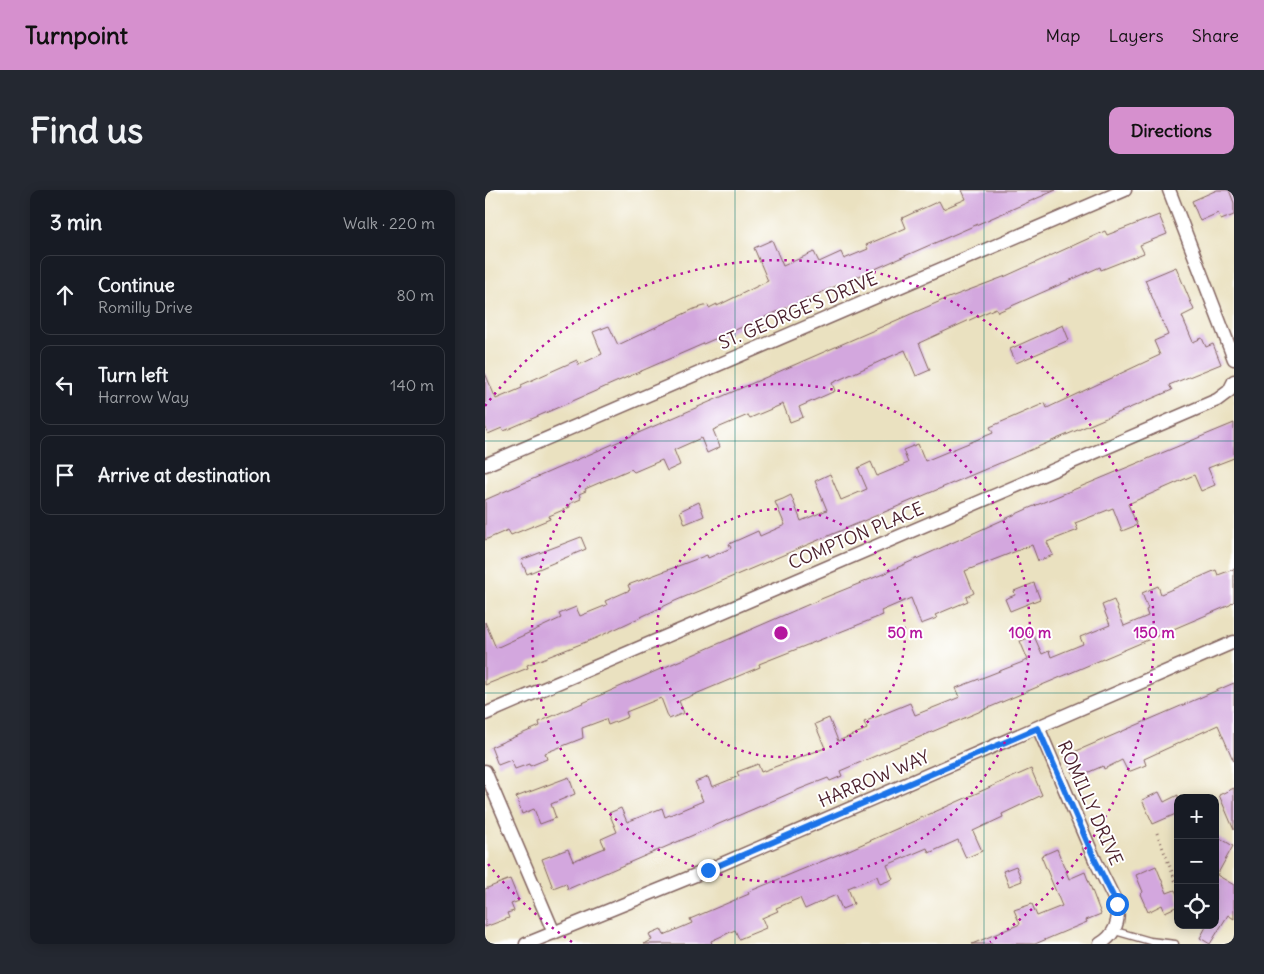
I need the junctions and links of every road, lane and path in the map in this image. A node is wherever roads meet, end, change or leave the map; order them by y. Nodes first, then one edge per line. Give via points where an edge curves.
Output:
1 (1125, 190) edge
2 (1169, 190) edge
3 (1234, 359) edge
4 (1234, 381) edge
5 (485, 465) edge
6 (1234, 642) edge
7 (485, 714) edge
8 (1038, 728) junction
9 (485, 771) edge
10 (1157, 833) dead end
11 (1174, 877) edge
12 (1115, 931) junction
13 (554, 933) junction
14 (527, 944) edge
15 (1100, 944) edge
16 (1175, 944) edge

1 - 5 street, ST. GEORGE'S DRIVE
2 - 3 street
4 - 7 street, COMPTON PLACE via 1229,391 1217,400
6 - 8 street, HARROW WAY
8 - 12 street, ROMILLY DRIVE via 1117,904
8 - 13 street, HARROW WAY
9 - 13 street
10 - 11 path
12 - 15 street
12 - 16 lane
13 - 14 street, HARROW WAY

